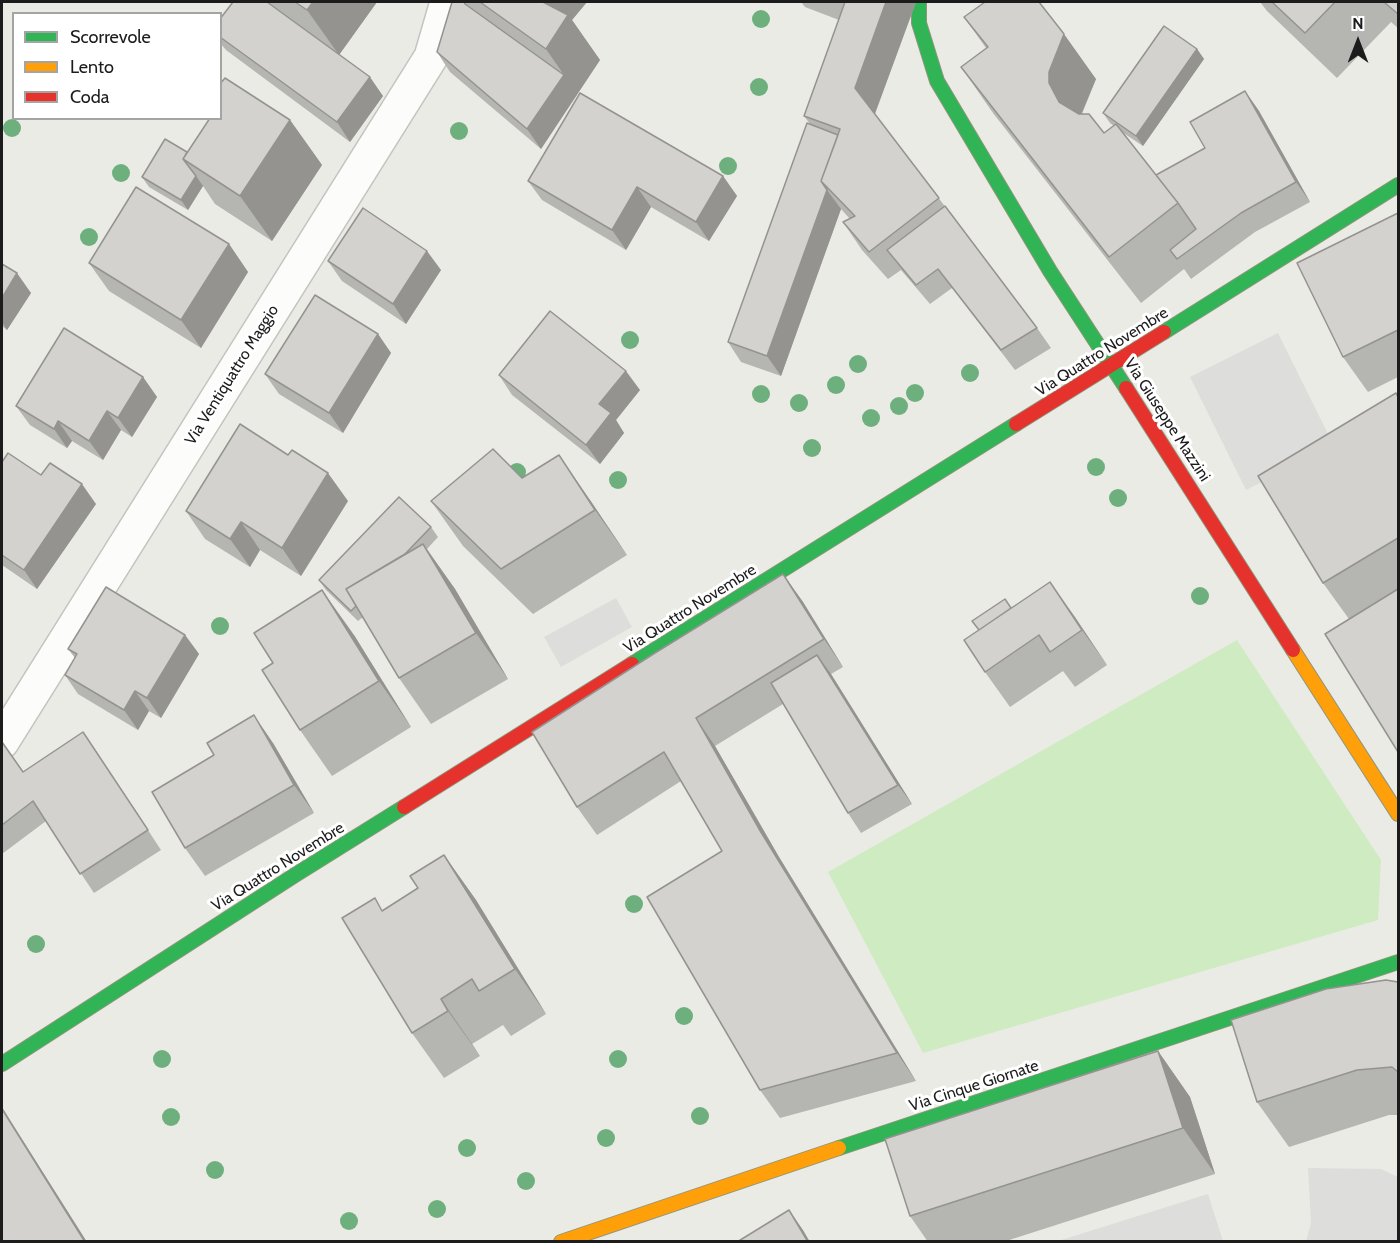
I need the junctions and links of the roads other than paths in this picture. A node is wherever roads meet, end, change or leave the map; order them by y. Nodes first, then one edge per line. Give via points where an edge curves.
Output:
1 (447, 2) edge
2 (919, 2) edge
3 (1398, 185) edge
4 (1111, 365) junction
5 (2, 742) edge
6 (1398, 814) edge
7 (1398, 962) edge
8 (2, 1064) edge
9 (561, 1242) edge

1 - 5 street, Via Ventiquattro Maggio via 431,57
2 - 4 main road, Via Giuseppe Mazzini via 919,23 937,81
3 - 4 main road, Via Quattro Novembre
4 - 6 main road, Via Giuseppe Mazzini
4 - 8 main road, Via Quattro Novembre via 305,868
7 - 9 main road, Via Cinque Giornate

